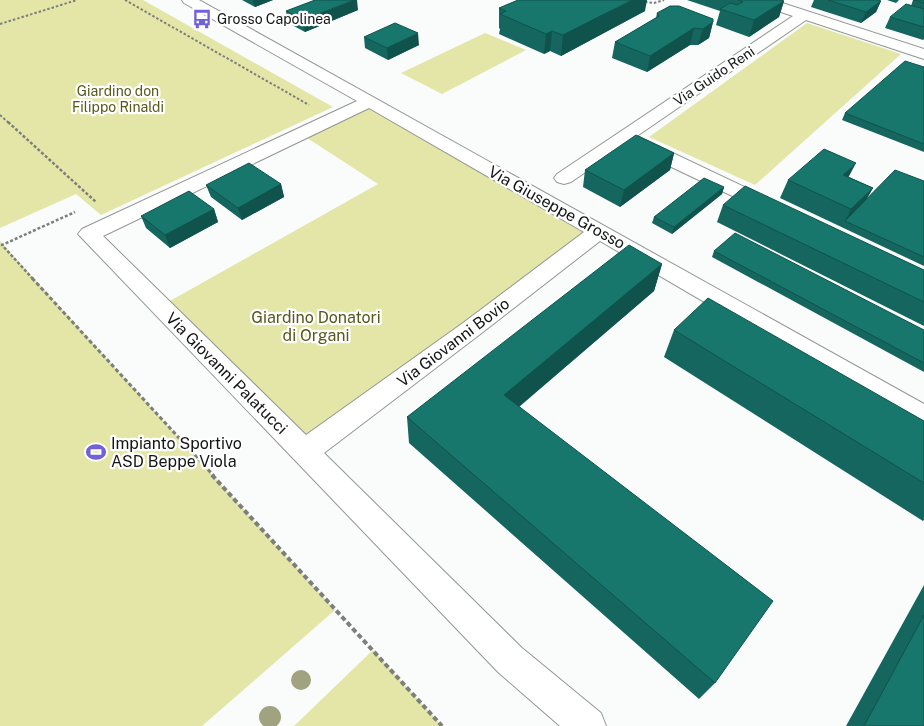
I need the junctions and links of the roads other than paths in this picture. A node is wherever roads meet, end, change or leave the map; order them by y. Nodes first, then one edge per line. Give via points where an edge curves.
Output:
1 (189, 0) edge
2 (759, 0) edge
3 (804, 15) junction
4 (923, 53) edge
5 (369, 102) junction
6 (624, 137) junction
7 (564, 178) dead end
8 (783, 212) edge
9 (599, 231) junction
10 (924, 417) edge
11 (305, 451) junction
12 (588, 726) edge

1 - 5 street, Via Giuseppe Grosso
2 - 3 street
3 - 4 street
3 - 6 street, Via Guido Reni
5 - 9 street, Via Giuseppe Grosso
5 - 11 street, Via Giovanni Palatucci via 89,234
6 - 7 street, Via Guido Reni
6 - 8 street
9 - 10 street, Via Giuseppe Grosso
9 - 11 street, Via Giovanni Bovio
11 - 12 street, Via Giovanni Palatucci via 510,660

